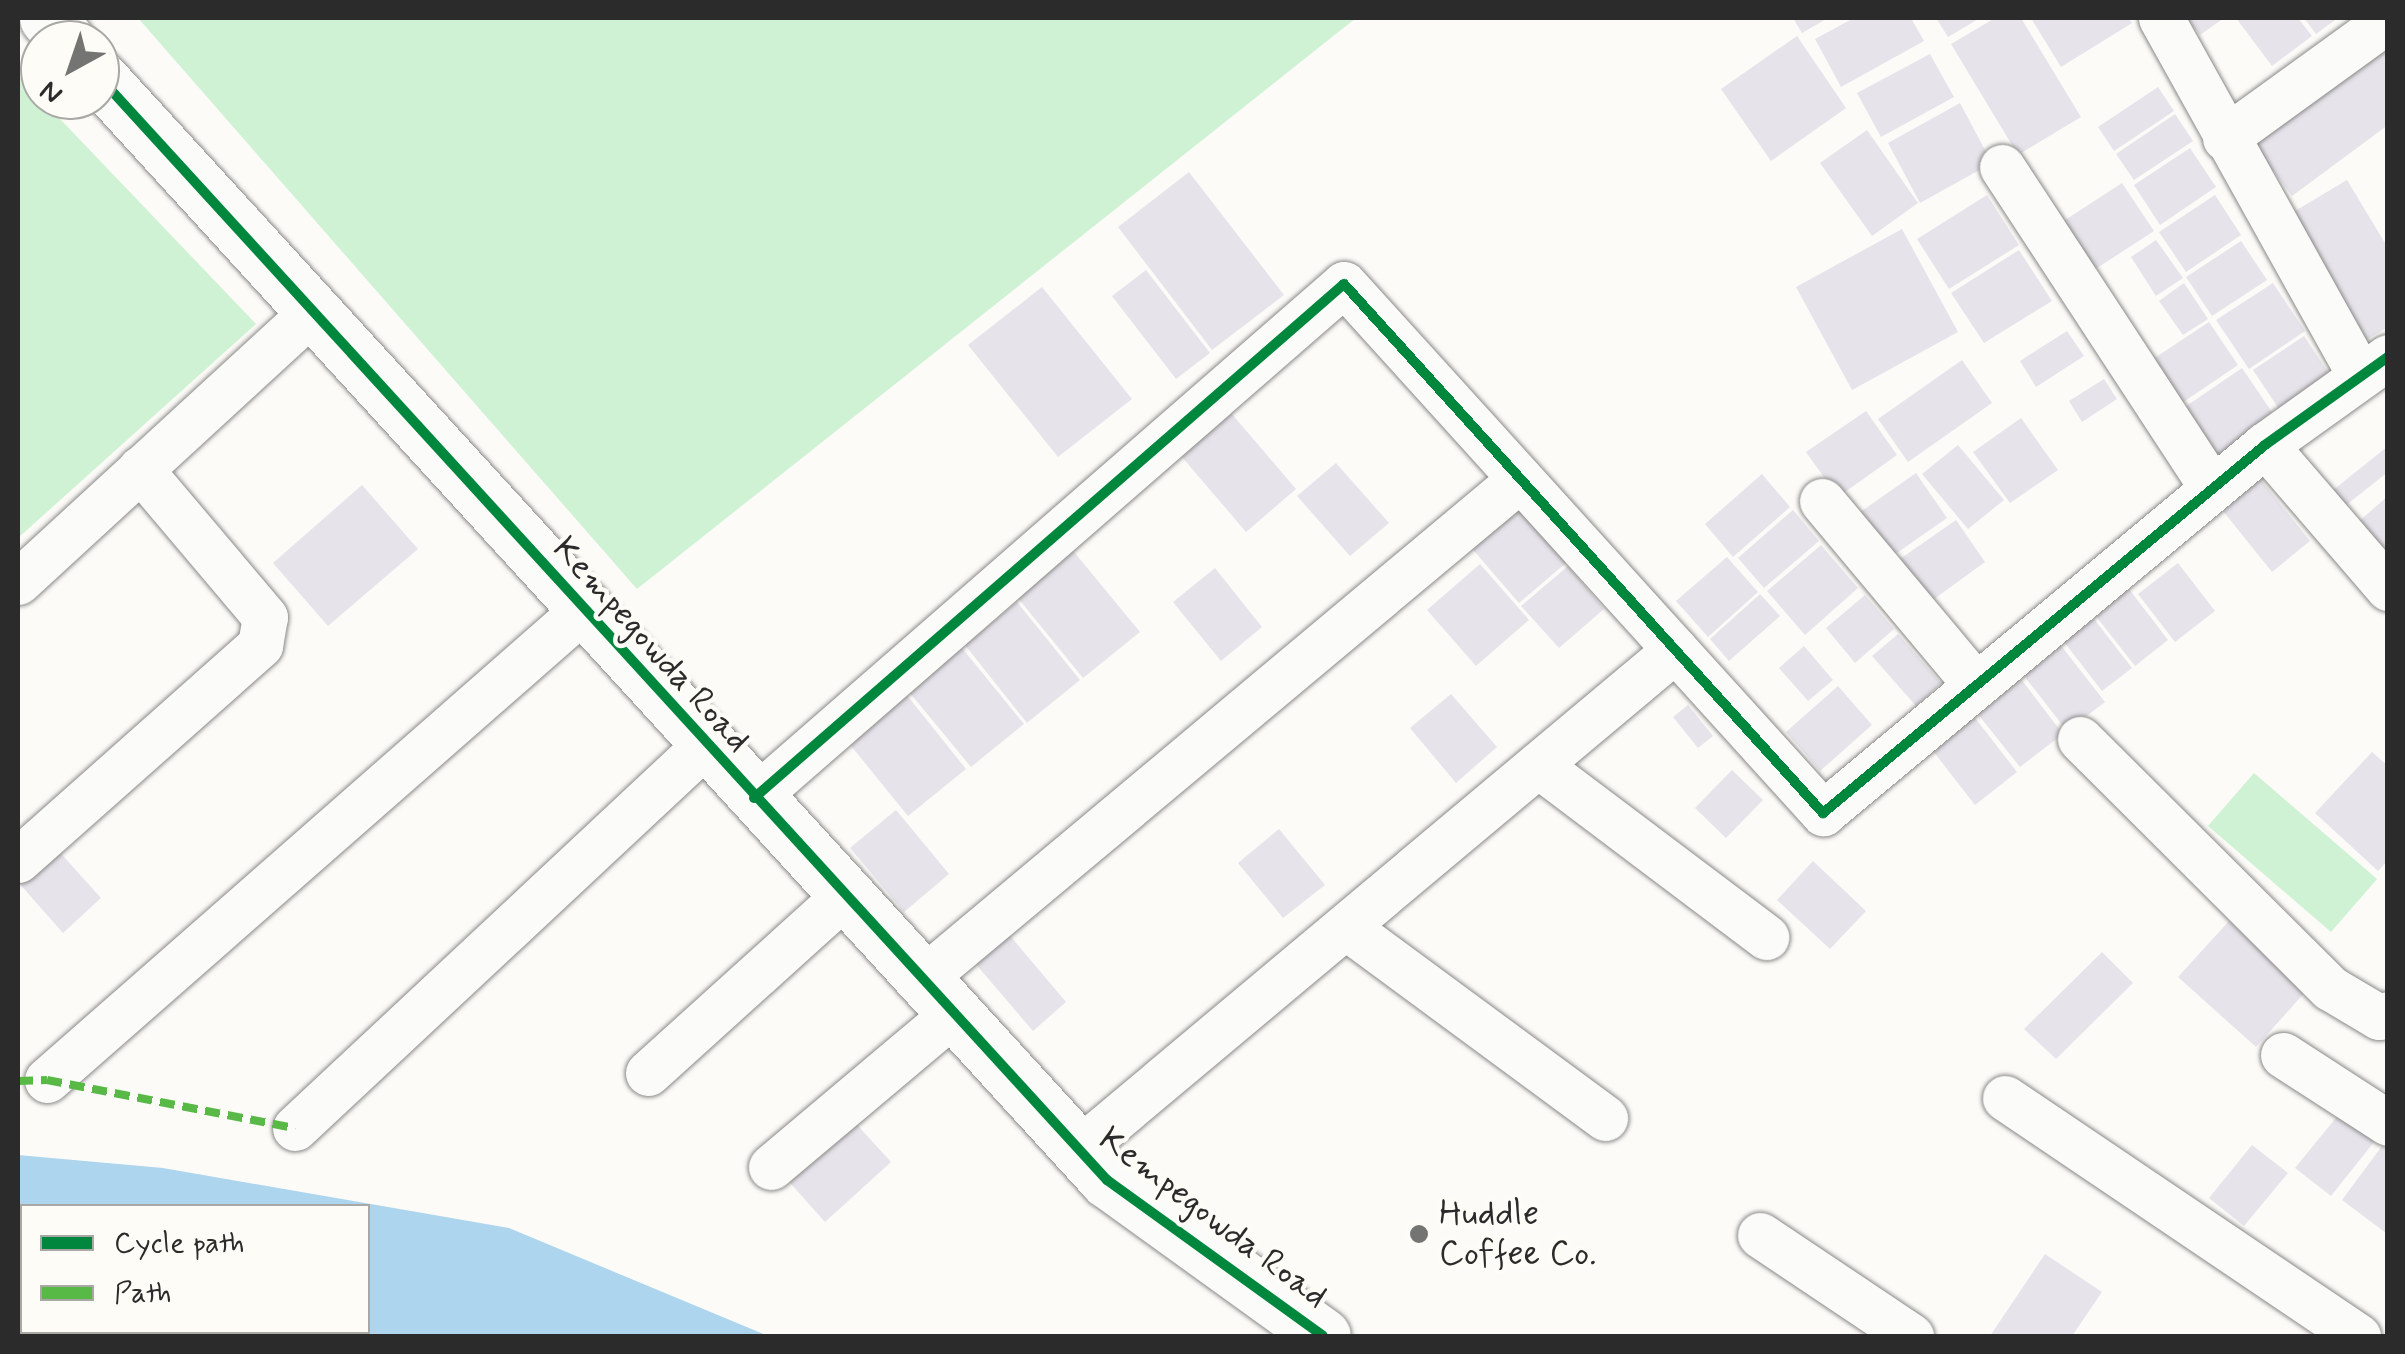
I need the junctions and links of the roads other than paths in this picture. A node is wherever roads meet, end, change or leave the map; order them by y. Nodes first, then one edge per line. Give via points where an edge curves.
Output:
1 (2160, 18) edge
2 (2388, 20) edge
3 (120, 100) edge
4 (2225, 138) junction
5 (2002, 167) dead end
6 (312, 312) junction
7 (2374, 366) edge
8 (2266, 444) junction
9 (140, 469) junction
10 (1520, 479) junction
11 (2212, 488) junction
12 (1822, 501) dead end
13 (18, 582) edge
14 (2388, 588) edge
15 (582, 610) junction
16 (1675, 650) junction
17 (1976, 685) junction
18 (2080, 738) dead end
19 (705, 745) junction
20 (1538, 765) junction
21 (754, 798) junction
22 (18, 860) edge
23 (844, 896) junction
24 (1346, 927) junction
25 (1766, 937) dead end
26 (937, 997) junction
27 (2388, 1014) edge
28 (2283, 1055) dead end
29 (648, 1073) dead end
30 (47, 1080) dead end
31 (2005, 1098) dead end
32 (1605, 1118) dead end
33 (2388, 1123) edge
34 (295, 1128) dead end
35 (1078, 1150) junction
36 (771, 1168) dead end
37 (1760, 1234) dead end
38 (1324, 1336) edge
39 (1911, 1336) edge
40 (2358, 1336) edge

1 - 4 street
2 - 4 street
3 - 6 street, Kempegowda Road
4 - 7 street
5 - 11 street
6 - 9 street
6 - 15 street, Kempegowda Road
7 - 8 street
8 - 11 street
8 - 14 street
9 - 13 street
9 - 22 street via 265,617 260,645
10 - 16 street
10 - 21 street via 1344,284
10 - 26 street
11 - 17 street
12 - 17 street
15 - 19 street, Kempegowda Road
15 - 30 street
16 - 17 street via 1822,813
16 - 20 street
18 - 27 street via 2330,988 2379,1017
19 - 21 street, Kempegowda Road
19 - 34 street
20 - 24 street
20 - 25 street
21 - 23 street, Kempegowda Road
23 - 26 street, Kempegowda Road
23 - 29 street
24 - 32 street
24 - 35 street
26 - 35 street, Kempegowda Road
26 - 36 street
28 - 33 street
31 - 40 street
35 - 38 street, Kempegowda Road via 1107,1180
37 - 39 street

